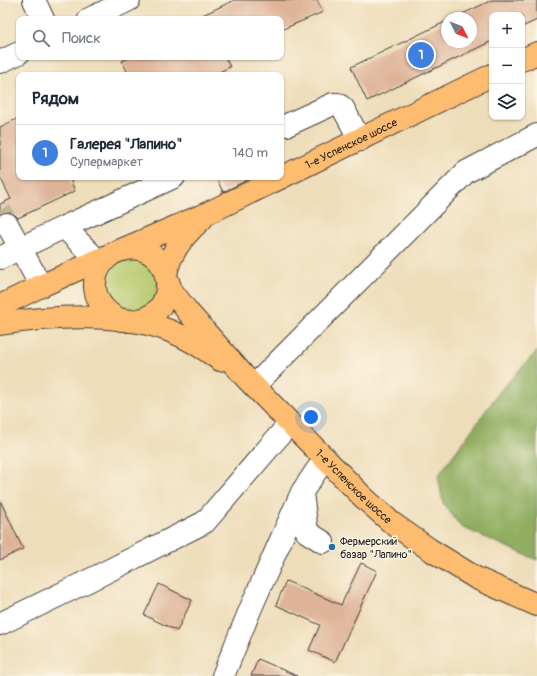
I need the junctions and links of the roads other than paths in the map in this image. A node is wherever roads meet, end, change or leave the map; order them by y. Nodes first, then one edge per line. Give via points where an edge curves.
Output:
1 (34, 0) edge
2 (130, 0) edge
3 (42, 16) edge
4 (95, 16) edge
5 (537, 53) edge
6 (16, 54) edge
7 (525, 59) edge
8 (0, 62) edge
9 (489, 76) edge
10 (287, 125) dead end
11 (537, 135) edge
12 (360, 140) junction
13 (284, 176) edge
14 (167, 180) edge
15 (277, 180) edge
16 (210, 212) junction
17 (7, 224) tunnel mouth
18 (64, 227) junction
19 (20, 248) junction
20 (110, 254) junction
21 (0, 258) edge
22 (167, 277) junction
23 (42, 286) junction
24 (0, 306) edge
25 (125, 320) junction
26 (0, 324) edge
27 (255, 388) junction
28 (290, 423) junction
29 (324, 458) junction
30 (302, 492) junction
31 (323, 542) dead end
32 (537, 604) edge
33 (0, 624) edge
34 (223, 676) edge

1 - 3 street
2 - 4 street
5 - 7 main road
6 - 8 street
9 - 12 main road, 1-е Успенское шоссе
10 - 12 street via 338,104 343,108
11 - 27 street via 466,172
12 - 13 main road, 1-е Успенское шоссе
14 - 18 street
15 - 16 main road, 1-е Успенское шоссе
16 - 20 main road, 1-е Успенское шоссе
16 - 22 main road, 1-е Успенское шоссе via 181,242 167,267
17 - 19 street
18 - 19 street
18 - 20 street
19 - 21 street
19 - 23 street
20 - 22 main road, 1-е Успенское шоссе via 127,248 148,252 159,261
20 - 23 main road, 1-е Успенское шоссе
20 - 25 main road, 1-е Успенское шоссе via 99,268 95,289 104,308
22 - 25 main road, 1-е Успенское шоссе via 168,288 160,307 149,317
22 - 27 main road, 1-е Успенское шоссе via 171,290 188,312
23 - 24 main road, 1-е Успенское шоссе
25 - 26 main road, 1-е Успенское шоссе via 46,319
25 - 27 main road, 1-е Успенское шоссе via 182,337 210,353
27 - 28 main road, 1-е Успенское шоссе
28 - 29 main road, 1-е Успенское шоссе
28 - 33 street via 205,522
29 - 30 street
29 - 32 main road, 1-е Успенское шоссе via 392,523 476,578
30 - 31 street via 307,532
30 - 34 street

